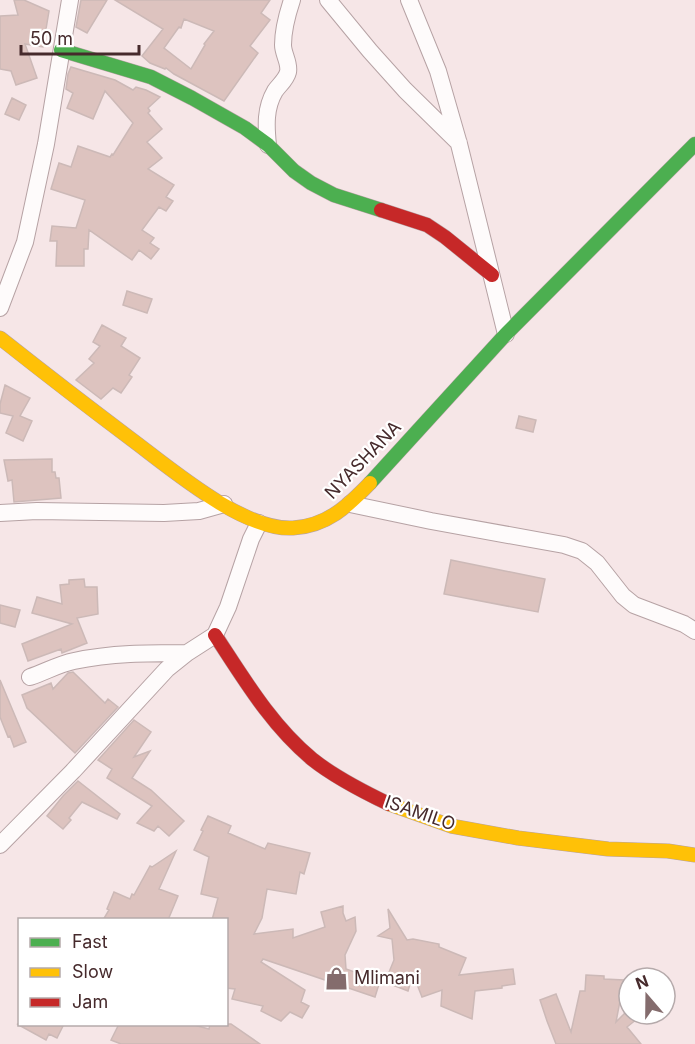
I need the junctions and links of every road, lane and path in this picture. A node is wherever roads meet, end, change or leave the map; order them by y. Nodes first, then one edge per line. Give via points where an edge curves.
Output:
1 (70, 0) edge
2 (292, 0) edge
3 (328, 0) edge
4 (409, 0) edge
5 (61, 50) junction
6 (459, 144) junction
7 (695, 144) edge
8 (268, 145) junction
9 (492, 275) junction
10 (0, 308) edge
11 (506, 334) junction
12 (0, 338) edge
13 (224, 504) junction
14 (350, 504) junction
15 (0, 513) edge
16 (259, 523) junction
17 (695, 631) edge
18 (215, 635) junction
19 (187, 653) junction
20 (30, 677) dead end
21 (0, 845) edge
22 (695, 855) edge

1 - 5 street
2 - 8 street via 283,44 288,72 268,107
3 - 6 street via 405,90
4 - 6 street via 438,72
5 - 8 street via 151,77 245,128
5 - 10 street via 25,242
6 - 9 street
7 - 11 street, NYASHANA
8 - 9 street via 311,183 334,195 427,225
9 - 11 street
11 - 14 street, NYASHANA
12 - 13 street, NYASHANA via 126,437
13 - 15 street via 199,511 164,513
13 - 16 street, NYASHANA
14 - 16 street, NYASHANA via 333,516 304,527
14 - 17 street via 564,544 597,563 634,605
16 - 18 street
18 - 19 street
18 - 22 street, ISAMILO via 265,710 286,734 313,760 387,803 451,826 518,838
19 - 20 street via 108,655 72,662
19 - 21 street via 167,669

